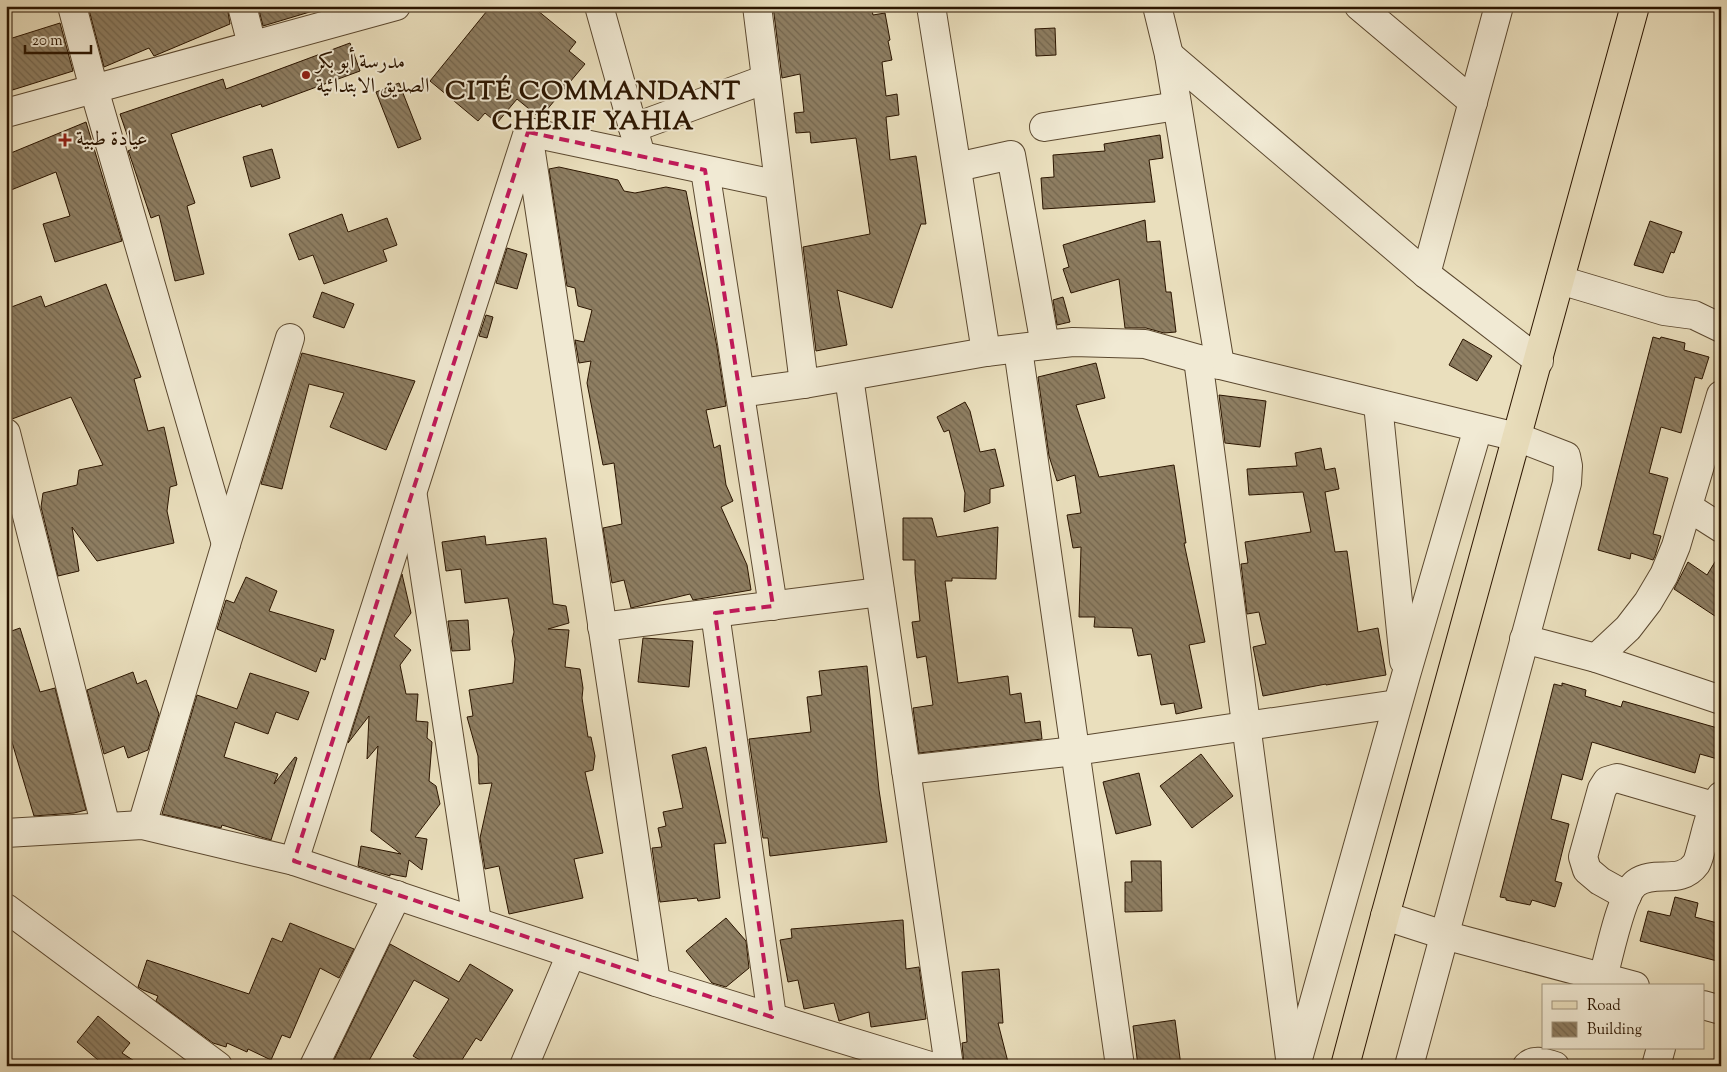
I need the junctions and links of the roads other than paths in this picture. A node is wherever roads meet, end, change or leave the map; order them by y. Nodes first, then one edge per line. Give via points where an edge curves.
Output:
1 (72, 6) edge
2 (242, 6) edge
3 (396, 6) edge
4 (599, 6) edge
5 (757, 6) edge
6 (931, 6) edge
7 (1157, 6) edge
8 (1360, 6) edge
9 (1499, 6) edge
10 (1639, 7) edge
11 (252, 46) junction
12 (1169, 55) junction
13 (766, 78) junction
14 (94, 89) junction
15 (1474, 102) junction
16 (1177, 106) junction
17 (6, 113) edge
18 (1044, 127) dead end
19 (633, 128) junction
20 (528, 132) junction
21 (641, 156) junction
22 (957, 167) junction
23 (705, 170) junction
24 (779, 185) junction
25 (1426, 274) junction
26 (1560, 280) junction
27 (1721, 328) edge
28 (290, 338) dead end
29 (1046, 345) junction
30 (1018, 348) junction
31 (986, 352) junction
32 (1539, 361) junction
33 (1209, 362) junction
34 (848, 377) junction
35 (804, 384) junction
36 (740, 393) junction
37 (1721, 395) edge
38 (1378, 404) junction
39 (1478, 428) junction
40 (6, 433) edge
41 (1517, 437) junction
42 (412, 491) junction
43 (1688, 507) junction
44 (1721, 528) edge
45 (226, 544) junction
46 (880, 592) junction
47 (773, 606) junction
48 (715, 613) junction
49 (602, 627) junction
50 (1524, 639) junction
51 (1596, 658) junction
52 (1406, 675) junction
53 (1721, 700) edge
54 (1398, 704) junction
55 (1246, 725) junction
56 (1075, 751) junction
57 (906, 770) junction
58 (1717, 801) edge
59 (142, 825) junction
60 (106, 828) junction
61 (6, 833) edge
62 (294, 861) junction
63 (397, 895) junction
64 (1627, 896) junction
65 (6, 908) edge
66 (1385, 916) junction
67 (477, 922) junction
68 (1444, 935) junction
69 (571, 954) junction
70 (1604, 977) junction
71 (656, 982) junction
72 (1628, 984) edge
73 (1704, 1005) edge
74 (1721, 1010) edge
75 (772, 1018) junction
76 (536, 1036) junction
77 (1660, 1050) edge
78 (218, 1066) edge
79 (314, 1066) edge
80 (504, 1066) edge
81 (524, 1066) edge
82 (930, 1066) edge
83 (949, 1066) edge
84 (1120, 1066) edge
85 (1291, 1066) edge
86 (1296, 1066) edge
87 (1345, 1066) edge
88 (1409, 1066) edge
89 (1527, 1066) edge
90 (1555, 1066) edge
91 (1656, 1066) edge

1 - 14 street
2 - 11 street
3 - 11 street
4 - 19 street
5 - 13 street
6 - 22 street
7 - 12 street
8 - 15 street
9 - 15 street
10 - 26 main road
11 - 14 street
12 - 16 street
12 - 25 street
13 - 19 street
13 - 24 street
14 - 17 street
14 - 45 street
15 - 25 street
16 - 18 street
16 - 33 street
19 - 21 street
20 - 21 street
20 - 42 street
20 - 49 street
21 - 23 street
22 - 29 street via 1011,156
22 - 31 street
23 - 24 street
23 - 36 street
24 - 35 street
25 - 32 street
26 - 27 street via 1664,311 1694,315
26 - 32 main road
28 - 45 street
29 - 30 street
29 - 33 street via 1073,342 1145,344
30 - 31 street
30 - 56 street
31 - 34 street
32 - 41 main road
33 - 38 street
33 - 55 street
34 - 35 street
34 - 46 street
35 - 36 street
36 - 47 street
37 - 43 street
38 - 39 street
38 - 52 street
39 - 41 street
39 - 52 street
40 - 60 street
41 - 50 street via 1566,456 1568,466 1567,483
41 - 66 main road
42 - 62 street
42 - 67 street
43 - 44 street
43 - 51 street via 1667,568 1648,602 1628,628
45 - 59 street
46 - 47 street
46 - 57 street
47 - 48 street
48 - 49 street
48 - 75 street
49 - 71 street
50 - 51 street
50 - 68 street
51 - 53 street
52 - 54 street
54 - 55 street
54 - 86 street
55 - 56 street
55 - 85 street
56 - 57 street
56 - 84 street
57 - 83 street
58 - 64 street via 1697,862 1689,871 1681,876 1644,879 1634,884
58 - 64 street via 1617,778 1607,781 1583,857 1587,870
59 - 60 street
59 - 62 street
60 - 61 street
62 - 63 street
63 - 67 street
63 - 79 street
64 - 70 street
65 - 78 street
66 - 68 street
66 - 87 main road
67 - 69 street
68 - 70 street
68 - 88 street
69 - 71 street
69 - 76 street
70 - 72 street
71 - 75 street
73 - 74 street
75 - 82 street
76 - 80 street
76 - 81 street
77 - 91 street
89 - 90 street via 1539,1061

